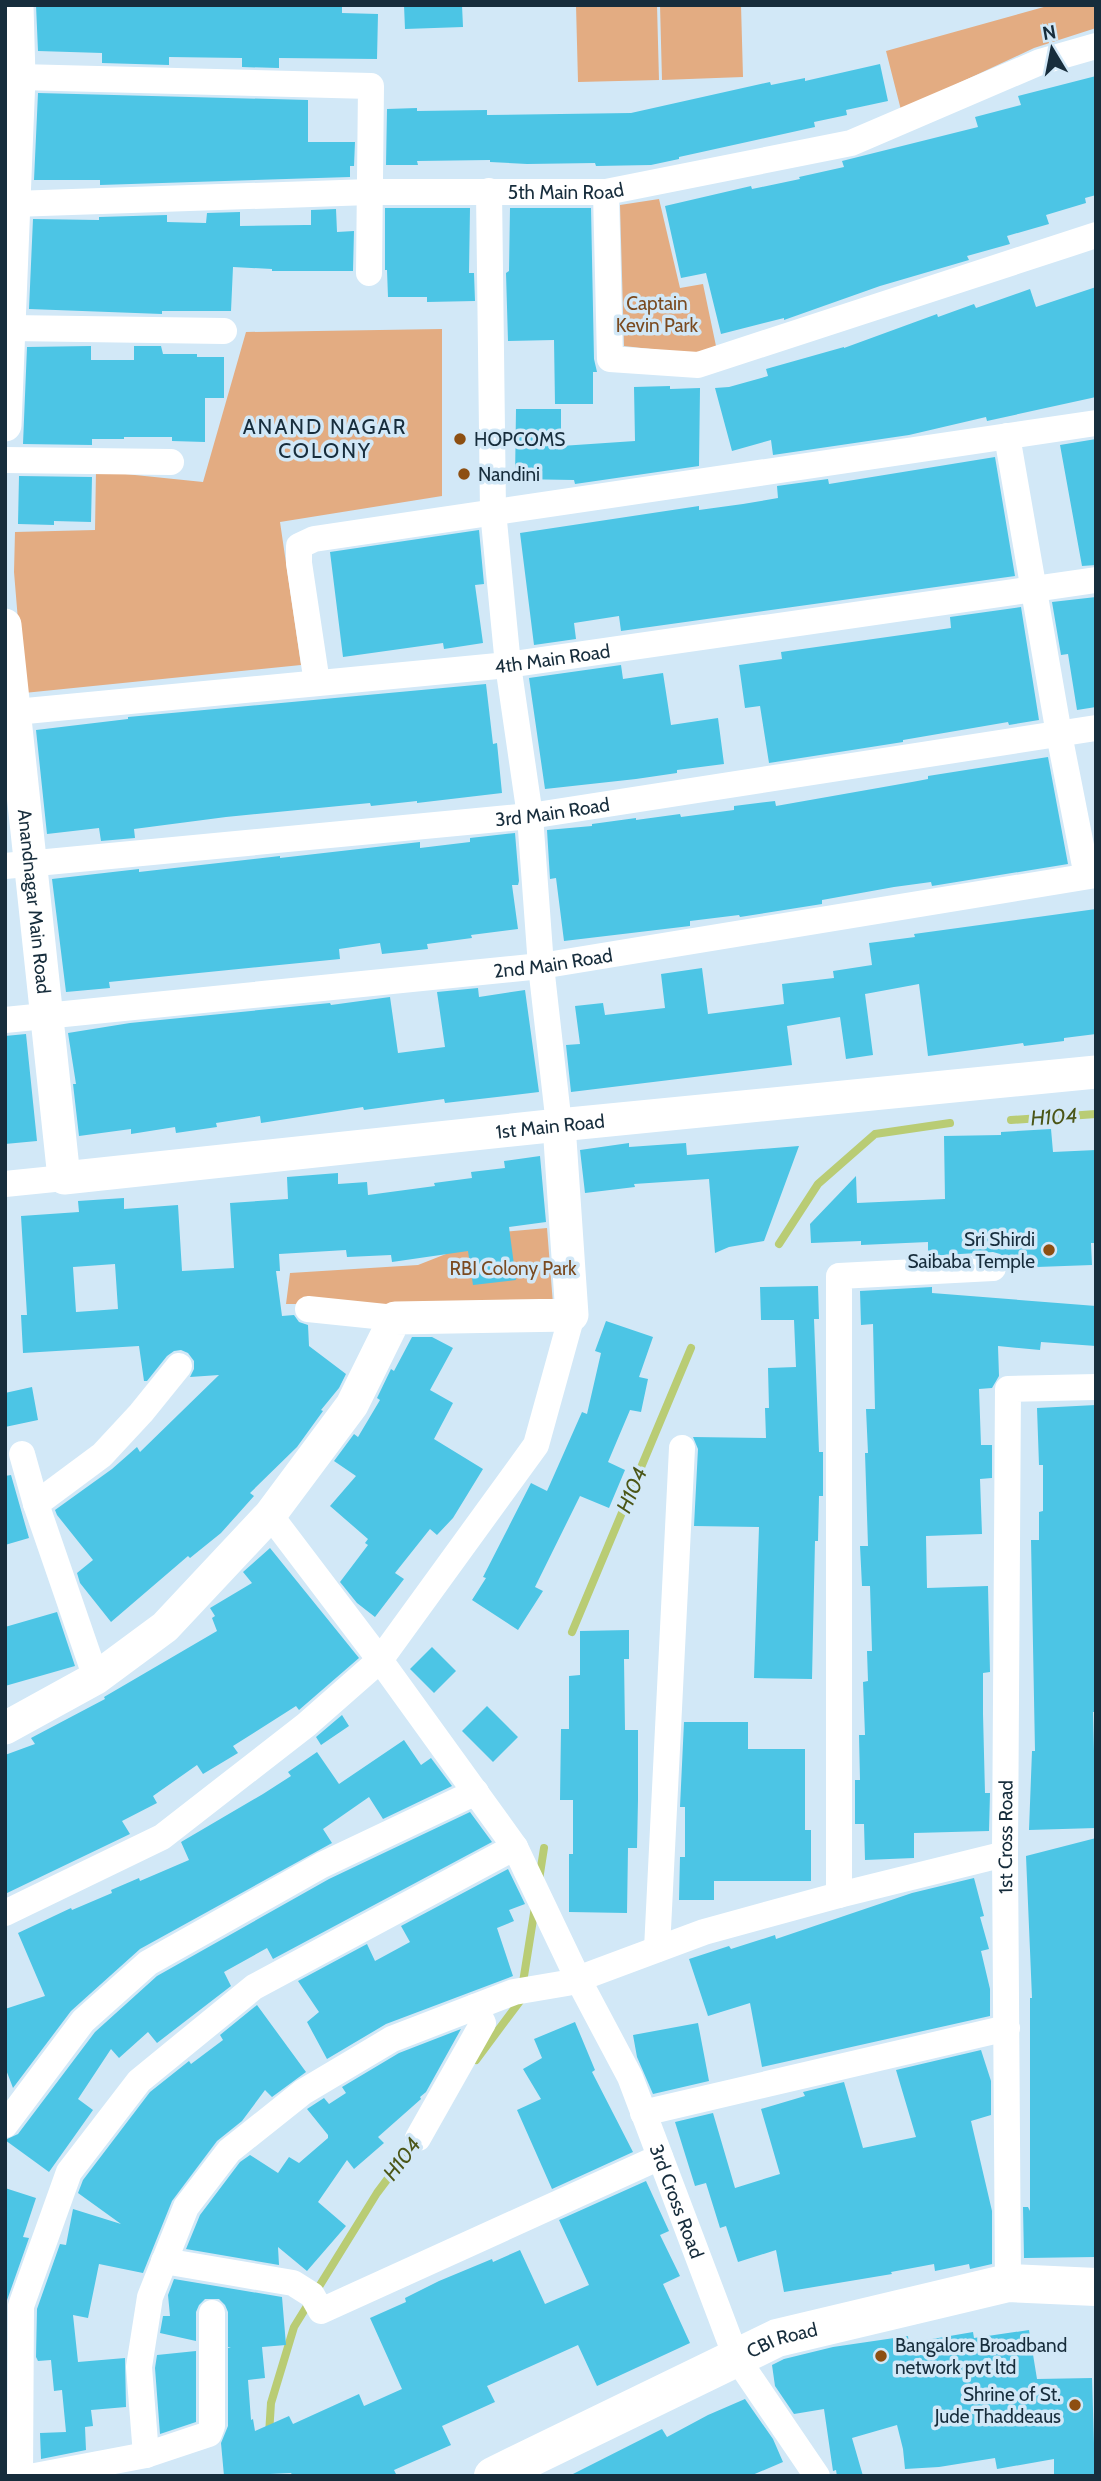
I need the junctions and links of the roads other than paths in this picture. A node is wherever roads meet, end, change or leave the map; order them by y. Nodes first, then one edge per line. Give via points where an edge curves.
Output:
1 (17, 5) edge
2 (1096, 46) edge
3 (19, 77) junction
4 (489, 191) junction
5 (370, 192) junction
6 (606, 192) junction
7 (13, 204) junction
8 (1096, 235) edge
9 (369, 273) dead end
10 (10, 328) junction
11 (224, 331) dead end
12 (1096, 423) edge
13 (5, 425) edge
14 (1007, 436) junction
15 (5, 460) edge
16 (171, 462) dead end
17 (493, 511) junction
18 (1096, 580) edge
19 (1035, 590) junction
20 (5, 625) edge
21 (508, 665) junction
22 (317, 683) junction
23 (9, 713) edge
24 (1096, 728) edge
25 (1059, 734) junction
26 (530, 816) junction
27 (18, 865) edge
28 (1092, 875) edge
29 (541, 967) junction
30 (47, 1016) junction
31 (5, 1020) edge
32 (1096, 1072) edge
33 (559, 1125) junction
34 (64, 1178) junction
35 (5, 1184) edge
36 (993, 1268) dead end
37 (308, 1309) dead end
38 (572, 1315) junction
39 (396, 1318) junction
40 (179, 1366) dead end
41 (1096, 1387) edge
42 (682, 1448) dead end
43 (22, 1454) dead end
44 (36, 1504) junction
45 (270, 1515) junction
46 (380, 1660) junction
47 (96, 1678) junction
48 (5, 1728) edge
49 (476, 1792) junction
50 (1005, 1854) junction
51 (521, 1858) junction
52 (839, 1895) junction
53 (5, 1913) edge
54 (657, 1950) junction
55 (573, 1981) junction
56 (479, 2005) junction
57 (1007, 2028) junction
58 (643, 2113) junction
59 (5, 2125) edge
60 (418, 2138) dead end
61 (660, 2157) junction
62 (164, 2261) junction
63 (1008, 2283) junction
64 (1096, 2287) edge
65 (212, 2313) dead end
66 (736, 2357) junction
67 (146, 2455) junction
68 (20, 2476) edge
69 (35, 2476) edge
70 (494, 2476) edge
71 (817, 2476) edge

1 - 3 street
2 - 6 street, 5th Main Road via 1040,62 851,143
3 - 5 street via 371,86
3 - 7 street
4 - 5 street, 5th Main Road
4 - 6 street, 5th Main Road
4 - 17 street
5 - 7 street, 5th Main Road
5 - 9 street
6 - 8 street via 610,359 698,365
7 - 10 street
10 - 11 street
10 - 13 street
12 - 14 street
14 - 17 street
14 - 19 street
15 - 16 street
17 - 21 street
17 - 22 street via 314,539 299,546
18 - 19 street, 4th Main Road
19 - 21 street, 4th Main Road
19 - 25 street
20 - 23 street, Anandnagar Main Road
21 - 22 street, 4th Main Road
21 - 26 street
22 - 23 street, 4th Main Road
23 - 27 street, Anandnagar Main Road
24 - 25 street, 3rd Main Road
25 - 26 street, 3rd Main Road
25 - 28 street
26 - 27 street, 3rd Main Road
26 - 29 street
27 - 30 street, Anandnagar Main Road
28 - 29 street, 2nd Main Road
29 - 30 street, 2nd Main Road
29 - 33 street
30 - 31 street, 2nd Main Road
30 - 34 street, Anandnagar Main Road
32 - 33 street, 1st Main Road
33 - 34 street, 1st Main Road
33 - 38 street
34 - 35 street, 1st Main Road
36 - 52 street via 839,1276
37 - 39 street
38 - 39 street
38 - 46 street via 536,1445
39 - 45 street via 352,1405
40 - 44 street via 102,1455
41 - 50 street, 1st Cross Road via 1008,1389
42 - 54 street
43 - 44 street
44 - 47 street
45 - 46 street, 3rd Cross Road
45 - 47 street via 165,1627
46 - 49 street, 3rd Cross Road
46 - 53 street via 306,1725 162,1837
47 - 48 street
49 - 51 street, 3rd Cross Road
49 - 59 street via 322,1865 148,1963 83,2021
50 - 52 street
50 - 57 street, 1st Cross Road
51 - 55 street, 3rd Cross Road
51 - 68 street via 254,1987 139,2081 69,2172 20,2306
52 - 54 street via 704,1932
54 - 55 street
55 - 56 street via 514,1992
55 - 58 street, 3rd Cross Road via 630,2077
56 - 60 street via 483,2023
56 - 62 street via 392,2039 303,2092 229,2151 186,2207
57 - 58 street
57 - 63 street, 1st Cross Road
58 - 61 street, 3rd Cross Road
61 - 62 street via 321,2311 293,2283
61 - 66 street, 3rd Cross Road
62 - 67 street via 150,2297 139,2367
63 - 64 main road, CBI Road
63 - 66 main road, CBI Road via 777,2338
65 - 67 street via 209,2434
66 - 70 main road, CBI Road
66 - 71 street, 3rd Cross Road
67 - 69 street

